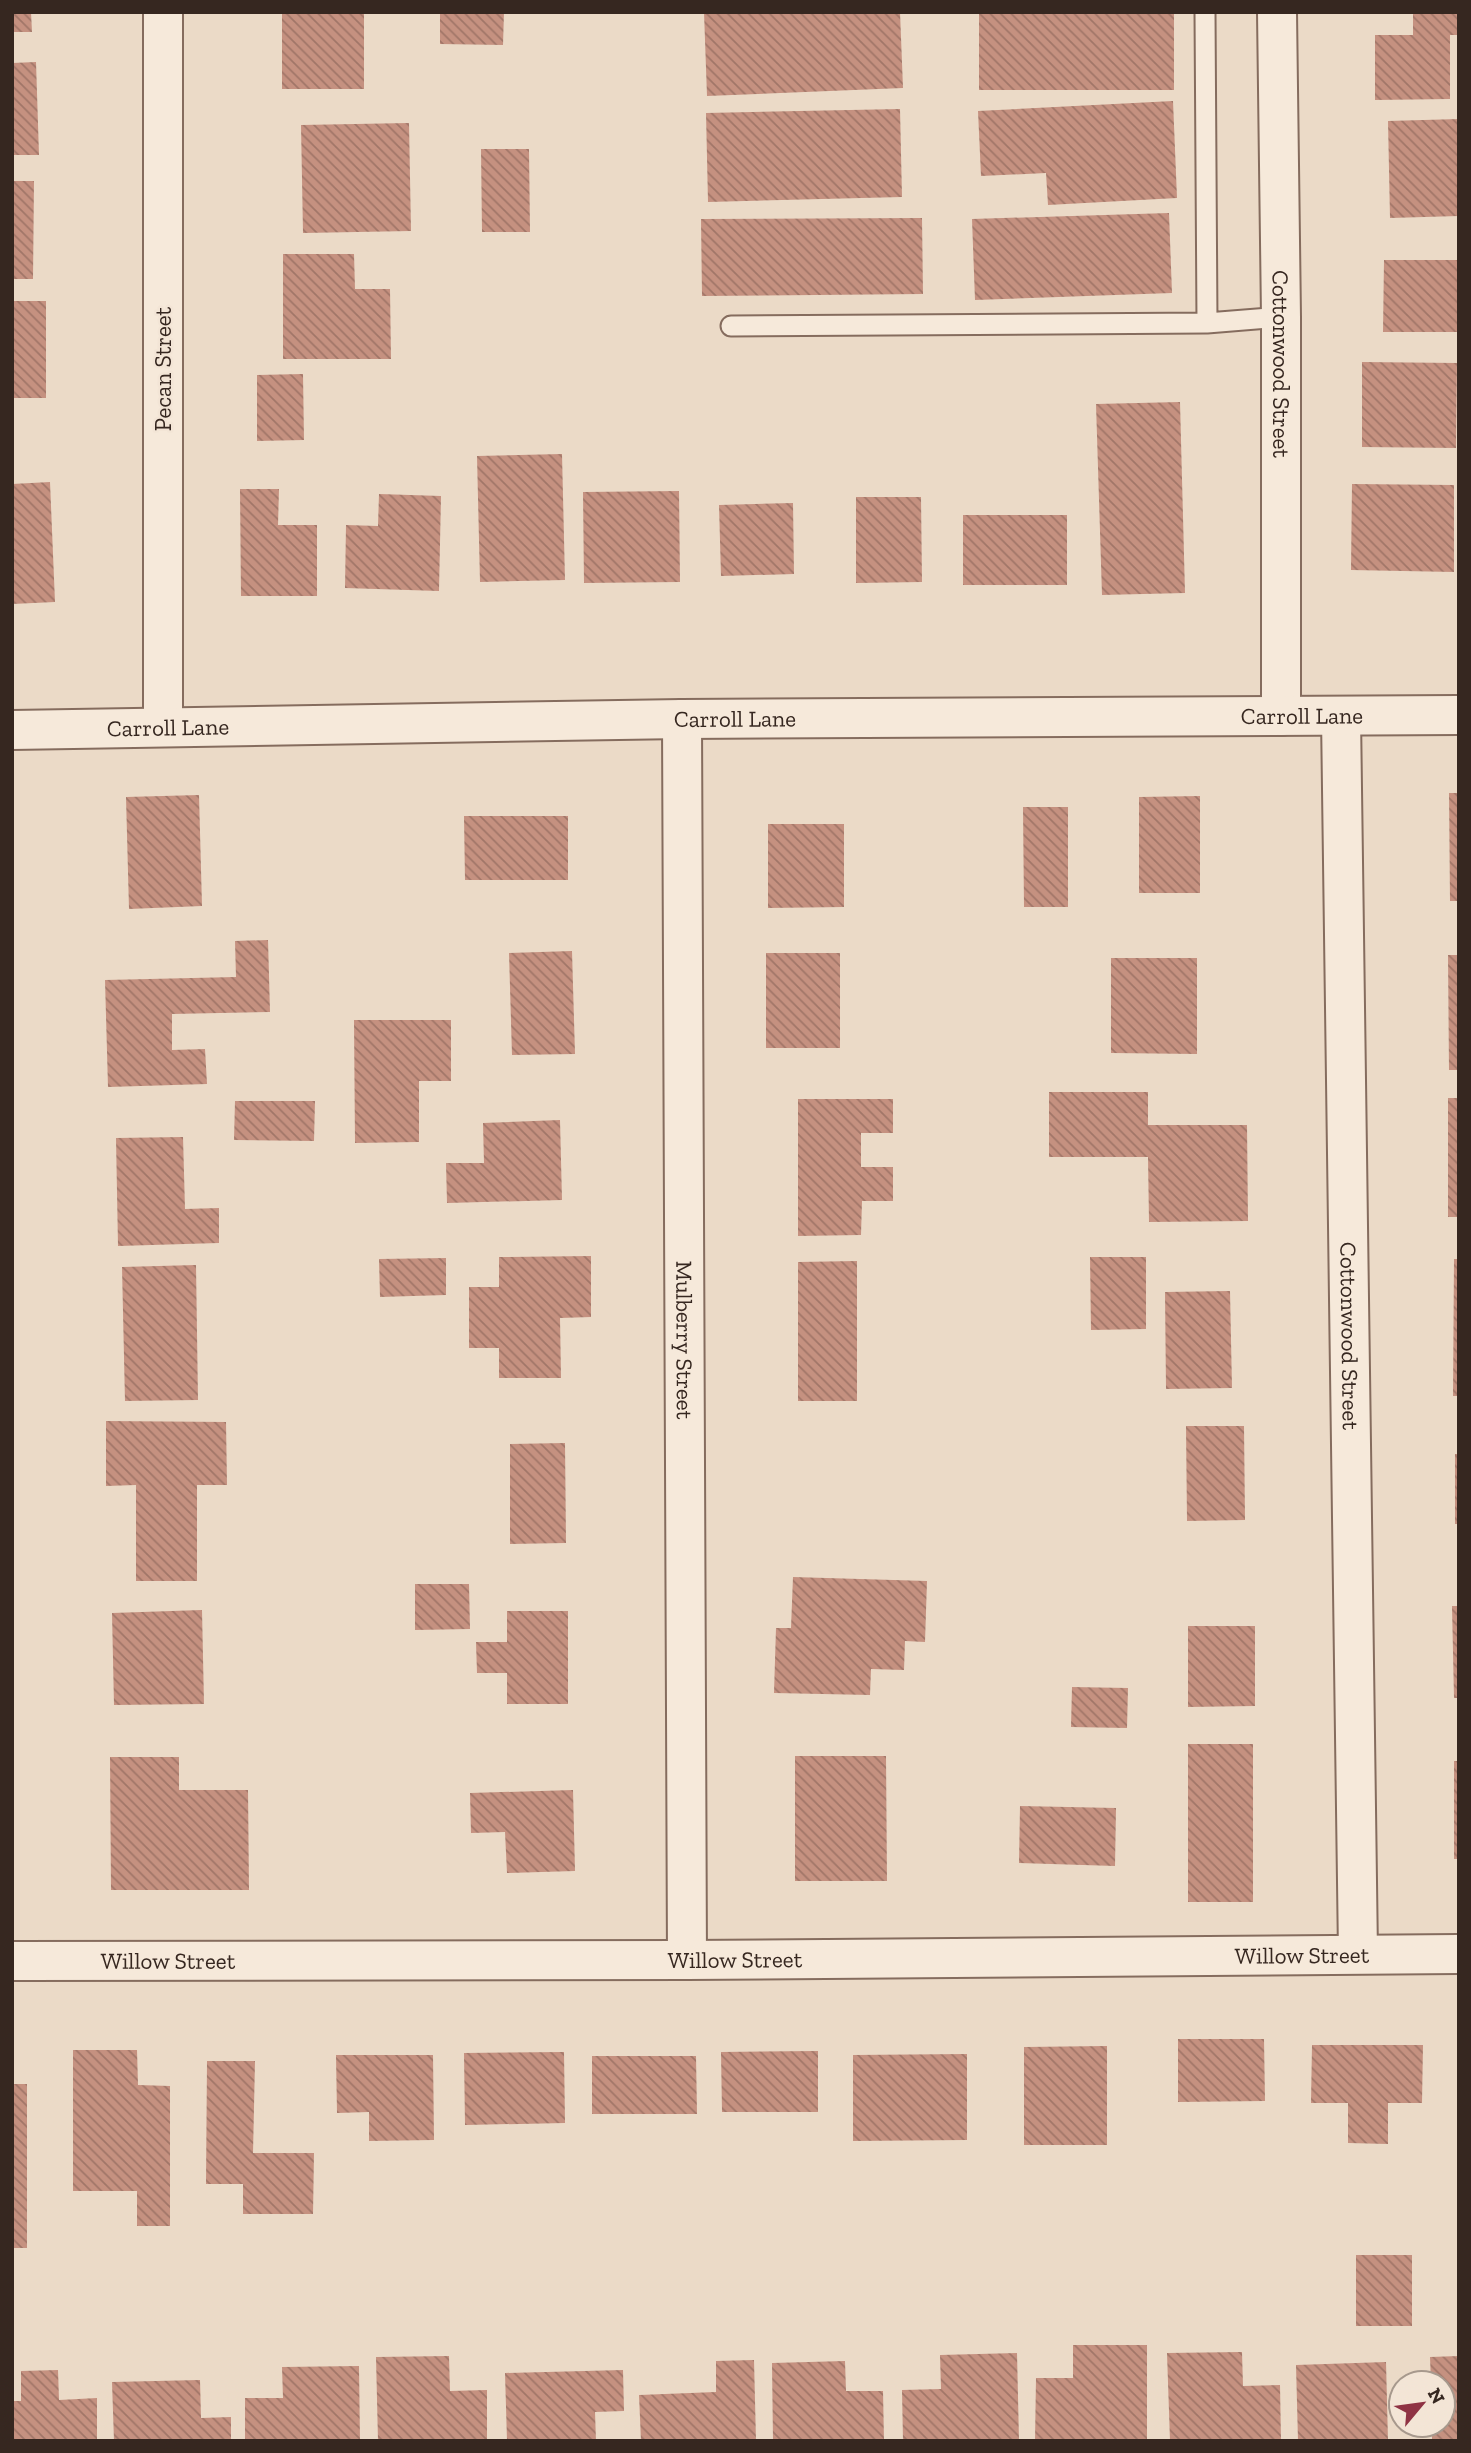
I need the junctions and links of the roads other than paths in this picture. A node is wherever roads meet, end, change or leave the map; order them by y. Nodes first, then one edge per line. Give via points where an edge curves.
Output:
1 (163, 12) edge
2 (1205, 12) edge
3 (1277, 12) edge
4 (1281, 317) junction
5 (1207, 323) junction
6 (731, 326) dead end
7 (1459, 715) edge
8 (1281, 716) junction
9 (1341, 716) junction
10 (682, 719) junction
11 (163, 726) junction
12 (12, 730) edge
13 (1358, 1954) junction
14 (1459, 1954) edge
15 (687, 1960) junction
16 (12, 1961) edge

1 - 11 street, Pecan Street
2 - 5 lane
3 - 4 street, Cottonwood Street
4 - 5 lane
4 - 8 street, Cottonwood Street
5 - 6 lane
7 - 9 street, Carroll Lane
8 - 9 street, Carroll Lane
8 - 10 street, Carroll Lane
9 - 13 street, Cottonwood Street
10 - 11 street, Carroll Lane
10 - 15 street, Mulberry Street
11 - 12 street, Carroll Lane
13 - 14 street, Willow Street
13 - 15 street, Willow Street
15 - 16 street, Willow Street

